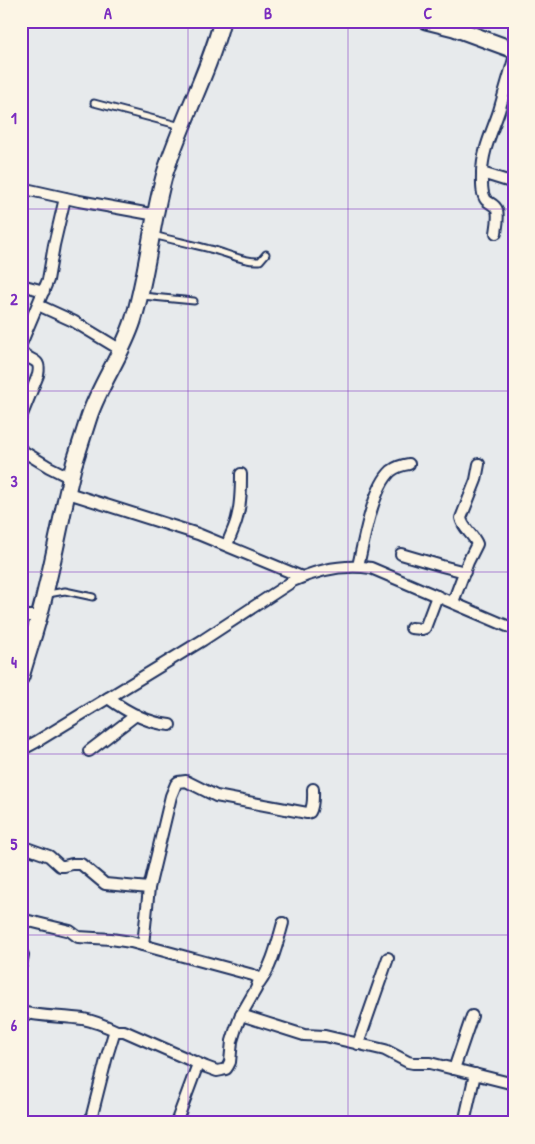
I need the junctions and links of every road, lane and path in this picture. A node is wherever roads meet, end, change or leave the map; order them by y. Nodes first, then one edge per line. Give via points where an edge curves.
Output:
1 (222, 21) edge
2 (426, 21) edge
3 (514, 50) edge
4 (514, 59) edge
5 (94, 103) dead end
6 (182, 126) junction
7 (482, 173) junction
8 (514, 183) edge
9 (21, 188) edge
10 (65, 198) junction
11 (156, 215) junction
12 (496, 233) dead end
13 (152, 235) junction
14 (266, 254) dead end
15 (21, 285) edge
16 (44, 291) junction
17 (139, 296) junction
18 (194, 301) dead end
19 (38, 305) junction
20 (21, 344) edge
21 (121, 350) junction
22 (21, 351) edge
23 (21, 417) edge
24 (21, 450) edge
25 (409, 464) dead end
26 (479, 464) dead end
27 (240, 474) dead end
28 (71, 478) junction
29 (68, 493) junction
30 (227, 545) junction
31 (401, 554) dead end
32 (358, 566) junction
33 (465, 572) junction
34 (302, 577) junction
35 (45, 595) junction
36 (437, 596) junction
37 (93, 597) dead end
38 (453, 602) junction
39 (21, 616) edge
40 (39, 616) junction
41 (411, 628) dead end
42 (514, 628) edge
43 (21, 677) edge
44 (108, 698) junction
45 (136, 716) junction
46 (170, 725) dead end
47 (21, 750) edge
48 (88, 751) dead end
49 (313, 788) dead end
50 (21, 846) edge
51 (149, 888) junction
52 (21, 919) edge
53 (283, 924) dead end
54 (143, 946) junction
55 (388, 958) dead end
56 (259, 984) junction
57 (21, 1012) edge
58 (240, 1015) junction
59 (472, 1016) dead end
60 (117, 1031) junction
61 (358, 1044) junction
62 (198, 1064) junction
63 (454, 1069) junction
64 (475, 1074) junction
65 (514, 1084) edge
66 (90, 1123) edge
67 (176, 1123) edge
68 (464, 1123) edge

1 - 6 main road
2 - 3 main road
4 - 7 street via 484,154
5 - 6 lane
6 - 11 main road via 165,174
7 - 8 street
7 - 12 street via 484,196 498,215
9 - 10 street
10 - 11 street
10 - 16 street
11 - 13 main road
13 - 14 lane via 251,261 260,261
13 - 17 main road
15 - 16 street
16 - 19 street
17 - 18 lane
17 - 21 main road
19 - 20 street
19 - 21 street via 73,321
21 - 28 main road via 90,414
22 - 23 street via 37,362 40,369
24 - 28 street
25 - 32 street via 391,471 379,489
26 - 33 street via 462,518 464,527 477,544
27 - 30 street via 237,520
28 - 29 main road
29 - 30 street
29 - 35 main road
30 - 34 street
31 - 33 street
32 - 34 street
32 - 36 street
33 - 38 street
34 - 44 street
35 - 37 lane via 65,591
35 - 40 main road
36 - 38 street
36 - 41 street via 425,628
38 - 42 street
39 - 40 street
40 - 43 main road
44 - 45 street
44 - 47 street
45 - 46 street
45 - 48 street
49 - 51 street via 311,809 307,813 216,796 186,781 178,782 171,796
50 - 51 street via 49,856 60,866 81,864 105,884
51 - 54 street
52 - 54 street via 70,931 78,937
53 - 56 street via 268,969
54 - 56 street via 253,975
55 - 61 street
56 - 58 street
57 - 60 street via 84,1019
58 - 61 street via 304,1034
58 - 62 street via 226,1069 217,1071
59 - 63 street
60 - 62 street via 124,1031
60 - 66 street via 112,1036
61 - 63 street via 385,1050 413,1064 430,1063
62 - 67 street
63 - 64 street
64 - 65 street
64 - 68 street

